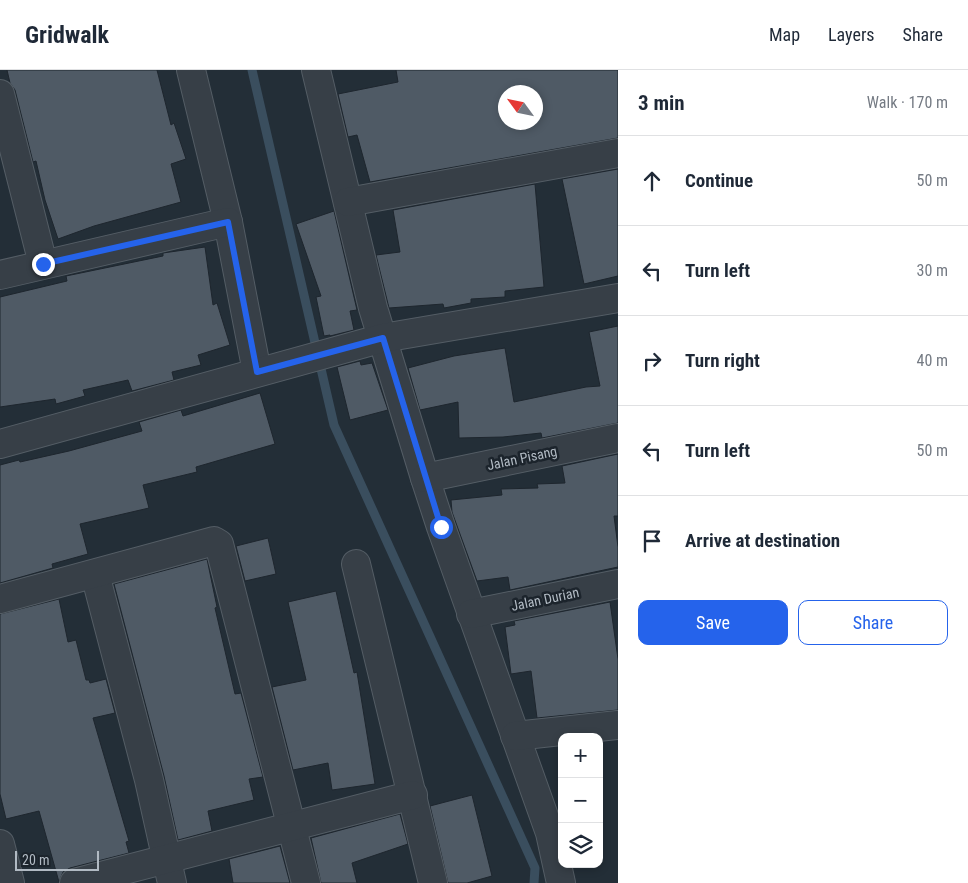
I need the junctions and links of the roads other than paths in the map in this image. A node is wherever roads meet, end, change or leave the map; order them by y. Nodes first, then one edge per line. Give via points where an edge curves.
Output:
1 (191, 70) edge
2 (316, 70) edge
3 (0, 94) edge
4 (618, 153) edge
5 (348, 202) junction
6 (228, 222) junction
7 (43, 264) junction
8 (0, 275) edge
9 (618, 298) edge
10 (383, 338) junction
11 (257, 372) junction
12 (618, 438) edge
13 (0, 444) edge
14 (425, 478) junction
15 (356, 564) dead end
16 (95, 574) junction
17 (618, 584) edge
18 (0, 599) edge
19 (471, 614) junction
20 (618, 725) edge
21 (515, 736) junction
22 (413, 795) junction
23 (292, 826) junction
24 (0, 844) edge
25 (169, 872) edge
26 (10, 883) edge
27 (74, 883) edge
28 (306, 883) edge
29 (433, 883) edge
30 (561, 883) edge

1 - 6 street
2 - 5 street
3 - 7 street
4 - 5 street
5 - 10 street
6 - 7 street
6 - 11 street
7 - 8 street
9 - 10 street
10 - 11 street
10 - 14 street
11 - 13 street
12 - 14 street, Jalan Pisang
14 - 19 street
15 - 22 street
16 - 18 street
16 - 23 street via 214,541 219,544
16 - 25 street via 149,780
17 - 19 street, Jalan Durian
19 - 21 street
20 - 21 street
21 - 30 street via 550,832
22 - 23 street
22 - 29 street
23 - 25 street
23 - 28 street
24 - 26 street
25 - 27 street

